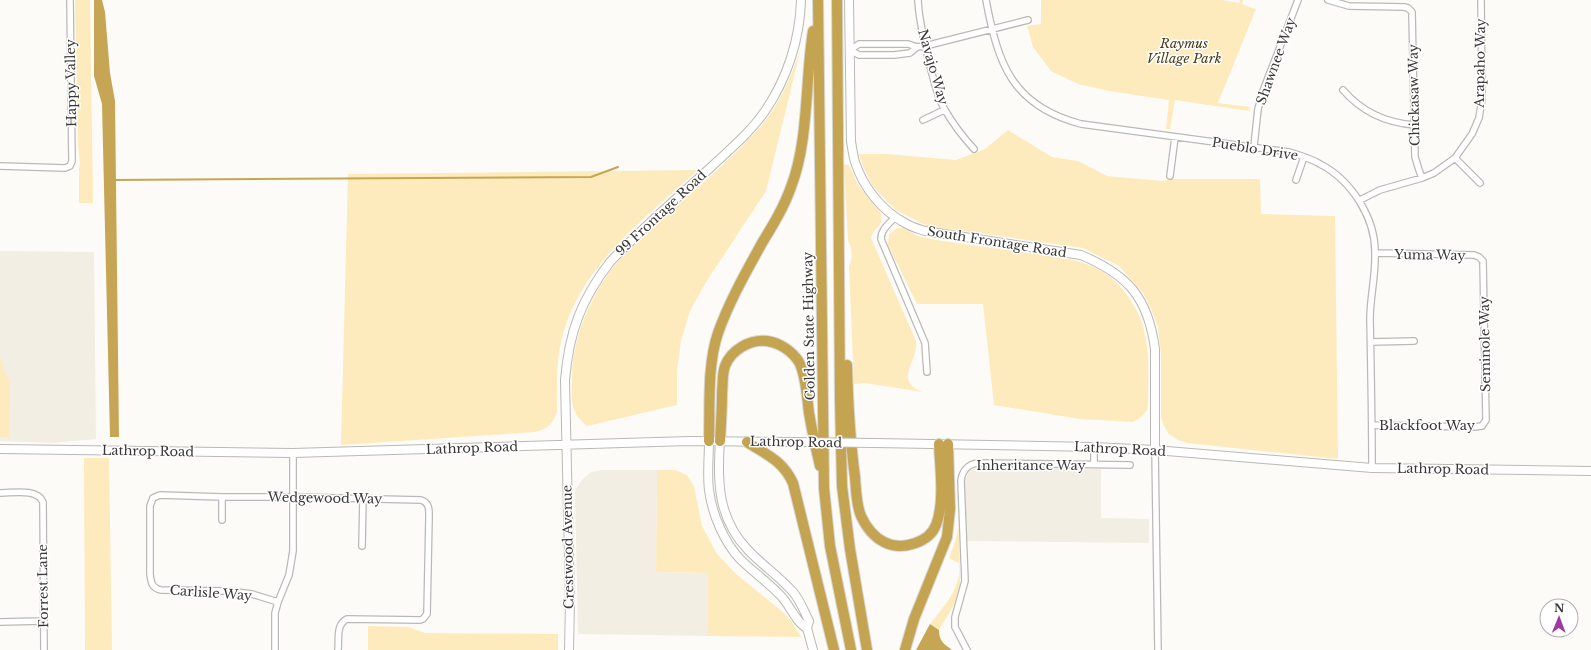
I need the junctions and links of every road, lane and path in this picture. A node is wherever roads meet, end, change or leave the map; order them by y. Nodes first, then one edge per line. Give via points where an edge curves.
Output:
1 (70, 0) edge
2 (801, 0) edge
3 (836, 0) edge
4 (849, 0) edge
5 (918, 0) edge
6 (986, 0) edge
7 (1298, 0) edge
8 (1328, 0) edge
9 (1481, 0) edge
10 (818, 2) edge
11 (1028, 20) dead end
12 (992, 29) junction
13 (925, 46) junction
14 (917, 47) junction
15 (850, 50) junction
16 (1343, 90) dead end
17 (944, 110) junction
18 (923, 120) dead end
19 (1415, 125) junction
20 (1175, 137) junction
21 (1254, 146) junction
22 (974, 149) dead end
23 (1304, 157) junction
24 (1455, 158) junction
25 (0, 166) edge
26 (839, 174) junction
27 (1170, 176) dead end
28 (1422, 178) junction
29 (1296, 180) dead end
30 (1480, 183) dead end
31 (1360, 200) junction
32 (895, 217) junction
33 (1376, 254) junction
34 (1483, 260) joint
35 (1414, 341) dead end
36 (1370, 342) junction
37 (927, 372) dead end
38 (1372, 425) junction
39 (1482, 426) joint
40 (709, 441) junction
41 (720, 442) junction
42 (747, 442) junction
43 (943, 444) junction
44 (566, 445) junction
45 (1094, 447) junction
46 (0, 449) edge
47 (1155, 450) junction
48 (293, 453) junction
49 (1094, 464) junction
50 (1130, 465) dead end
51 (1372, 468) junction
52 (1591, 471) edge
53 (824, 488) junction
54 (0, 493) edge
55 (222, 497) junction
56 (293, 497) junction
57 (363, 499) junction
58 (222, 520) dead end
59 (362, 546) dead end
60 (150, 578) joint
61 (278, 602) junction
62 (43, 621) junction
63 (0, 622) edge
64 (807, 628) junction
65 (44, 650) edge
66 (275, 650) edge
67 (338, 650) edge
68 (569, 650) edge
69 (813, 650) edge
70 (834, 650) edge
71 (851, 650) edge
72 (867, 650) edge
73 (905, 650) edge
74 (967, 650) edge
75 (1158, 650) edge

1 - 25 street, Happy Valley via 70,166
2 - 44 street, 99 Frontage Road via 798,31 792,53 783,80 764,112 731,148 625,246 610,262 586,297 568,351 565,386
3 - 26 highway
4 - 15 street, South Frontage Road
5 - 13 street, Navajo Way
6 - 12 street, Pueblo Drive
7 - 21 street, Shawnee Way via 1263,91 1258,109
8 - 19 street, Chickasaw Way via 1349,6 1404,7 1410,11
9 - 24 street, Arapaho Way via 1479,118 1472,134
10 - 40 highway via 798,165 779,214 740,283 718,334 711,364
10 - 53 highway, Golden State Highway
11 - 12 street
12 - 13 street
12 - 20 street, Pueblo Drive via 1000,57 1013,81 1030,100 1044,110 1081,124
13 - 14 street
13 - 17 street, Navajo Way
14 - 15 street via 908,44 859,44
14 - 15 street via 910,53 894,55 859,55
15 - 32 street, South Frontage Road via 851,141 854,161 864,183 882,206
16 - 19 street via 1379,118
17 - 18 street
17 - 22 street, Navajo Way
19 - 28 street, Chickasaw Way via 1415,157
20 - 21 street, Pueblo Drive
20 - 27 street
21 - 23 street, Pueblo Drive
23 - 29 street
23 - 31 street, Pueblo Drive via 1330,170
24 - 28 street, Arapaho Way
24 - 30 street
26 - 43 highway via 849,424 860,514 875,536 886,543 912,545 929,536 936,526 940,509
26 - 72 highway via 842,486
28 - 31 street, Arapaho Way via 1380,190
31 - 33 street, Pueblo Drive
32 - 37 street via 883,230 881,239 925,343
32 - 47 street, South Frontage Road via 905,224 925,231 1081,255 1104,265 1121,277 1142,304 1153,334
33 - 34 street, Yuma Way via 1474,255
33 - 36 street, Pueblo Drive via 1370,306
34 - 39 street, Seminole Way via 1486,420
35 - 36 street
36 - 38 street, Pueblo Drive
38 - 39 street, Blackfoot Way
38 - 51 street, Pueblo Drive
40 - 41 street, Lathrop Road
40 - 44 street, Lathrop Road
40 - 64 street via 710,493 726,538 736,554 780,594 801,625
41 - 42 street, Lathrop Road
41 - 53 highway via 724,371 729,358 750,343 764,341 777,344 791,352 800,367
41 - 64 street via 718,487 728,521 738,540 793,593 809,621
42 - 43 street, Lathrop Road, bridge
42 - 70 highway via 779,462 788,471
43 - 45 street, Lathrop Road
43 - 73 highway via 950,523
44 - 48 street, Lathrop Road
44 - 68 street, Crestwood Avenue
45 - 47 street, Lathrop Road
45 - 49 street, Inheritance Way
46 - 48 street, Lathrop Road
47 - 51 street, Lathrop Road
47 - 75 street
48 - 56 street
49 - 50 street, Inheritance Way
49 - 74 street, Inheritance Way via 978,462 965,470 960,481 965,581 955,617 955,627
51 - 52 street, Lathrop Road
53 - 71 highway, Golden State Highway via 830,546
54 - 62 street, Forrest Lane via 36,494 41,497
55 - 56 street, Wedgewood Way
55 - 58 street
55 - 60 street, Wedgewood Way via 160,495 153,498 150,506
56 - 57 street, Wedgewood Way
56 - 61 street via 292,566
57 - 59 street
57 - 67 street, Wedgewood Way via 421,500 427,503 427,614 420,620 342,621 339,628
60 - 61 street, Carlisle Way via 152,585 162,590 227,591 252,594
61 - 66 street via 275,613
62 - 63 street
62 - 65 street, Forrest Lane
64 - 69 street

